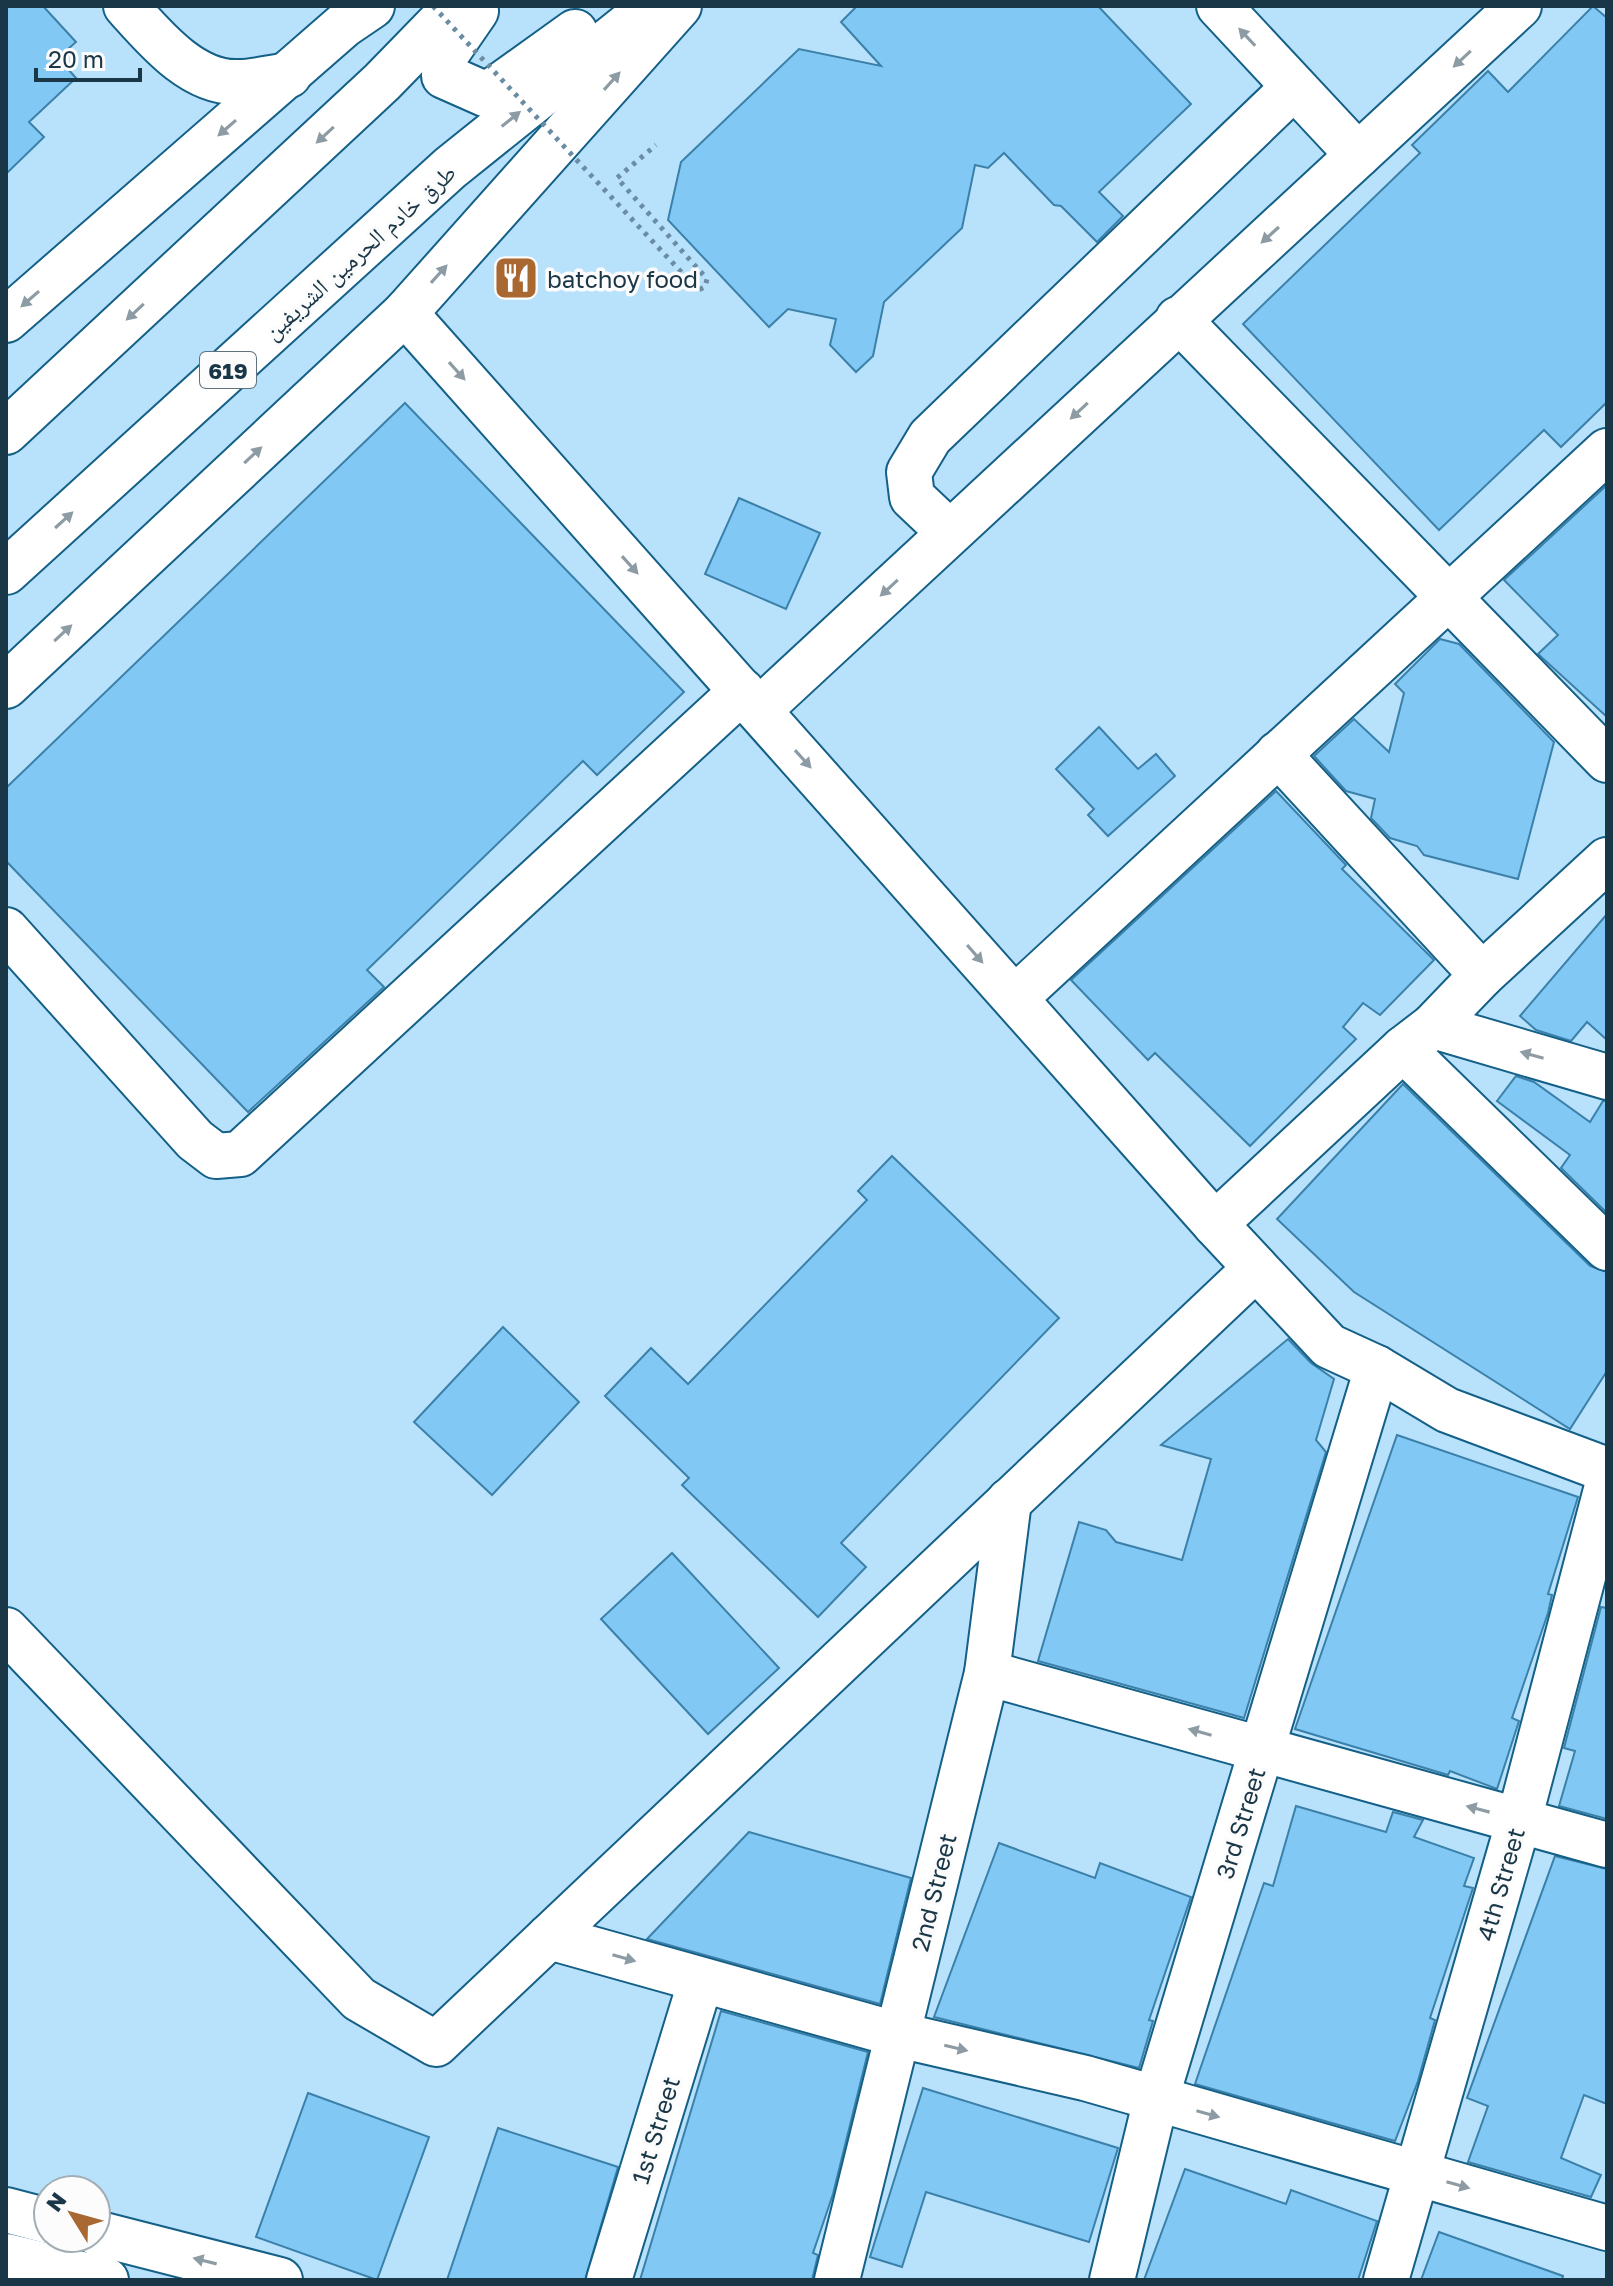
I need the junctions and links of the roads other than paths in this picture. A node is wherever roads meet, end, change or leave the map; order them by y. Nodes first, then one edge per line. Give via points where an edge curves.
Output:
1 (126, 6) edge
2 (372, 6) edge
3 (456, 6) edge
4 (481, 6) edge
5 (611, 6) edge
6 (652, 6) edge
7 (679, 6) edge
8 (1219, 6) edge
9 (1519, 6) edge
10 (289, 75) junction
11 (1294, 87) junction
12 (1358, 155) junction
13 (405, 313) junction
14 (1178, 319) junction
15 (6, 320) edge
16 (6, 432) edge
17 (1607, 451) edge
18 (949, 532) junction
19 (6, 572) edge
20 (1450, 596) junction
21 (6, 686) edge
22 (750, 700) junction
23 (1278, 754) junction
24 (1607, 760) edge
25 (1607, 860) edge
26 (6, 930) edge
27 (1482, 975) junction
28 (1015, 998) junction
29 (1418, 1038) junction
30 (1607, 1077) edge
31 (1215, 1224) junction
32 (1607, 1248) edge
33 (1256, 1268) junction
34 (1377, 1368) junction
35 (1607, 1470) edge
36 (1607, 1486) edge
37 (1009, 1501) junction
38 (6, 1630) edge
39 (987, 1673) junction
40 (1262, 1749) junction
41 (1519, 1820) junction
42 (1607, 1845) edge
43 (549, 1937) junction
44 (701, 1980) junction
45 (899, 2035) junction
46 (1156, 2099) junction
47 (1416, 2173) junction
48 (6, 2210) edge
49 (32, 2217) edge
50 (1607, 2228) edge
51 (112, 2237) edge
52 (6, 2256) edge
53 (106, 2280) edge
54 (280, 2280) edge
55 (609, 2280) edge
56 (837, 2280) edge
57 (1112, 2280) edge
58 (1386, 2280) edge

1 - 10 main road via 161,44 215,79 237,83
2 - 10 main road
3 -> 16 main road via 382,82
4 - 5 main road via 445,56 444,76 487,95
19 -> 6 main road, طرق خادم الحرمين الشريفين / 619 via 450,168
13 -> 7 main road
11 -> 8 main road
9 -> 12 main road
10 -> 15 main road
11 - 12 main road
11 - 18 main road via 930,437 909,472 912,497
12 -> 14 main road
21 -> 13 main road
13 -> 22 main road
14 -> 18 main road
14 - 20 main road
17 - 20 main road
18 -> 22 main road
20 - 23 main road
20 - 24 main road
22 - 26 main road via 240,1154 216,1156 195,1140
22 -> 28 main road
23 - 27 main road
23 - 28 main road
25 - 27 main road
27 - 29 main road
28 - 31 main road
30 -> 29 main road
29 - 31 main road
29 - 32 main road
31 - 33 main road
33 - 34 main road via 1329,1346
33 - 37 main road
34 - 35 main road via 1447,1410
34 - 40 main road, 3rd Street
36 - 41 main road, 4th Street
37 - 39 main road, 2nd Street
37 - 43 main road
38 - 43 main road via 359,1999 436,2044
40 -> 39 main road
39 - 45 main road, 2nd Street
41 -> 40 main road
40 - 46 main road, 3rd Street
41 - 42 main road
41 - 47 main road, 4th Street
43 -> 44 main road
44 - 45 main road
44 - 55 main road, 1st Street
45 -> 46 main road
45 - 56 main road, 2nd Street
46 -> 47 main road
46 - 57 main road, 3rd Street
47 -> 50 main road
47 - 58 main road, 4th Street
48 - 49 main road
54 -> 51 main road
52 - 53 main road

